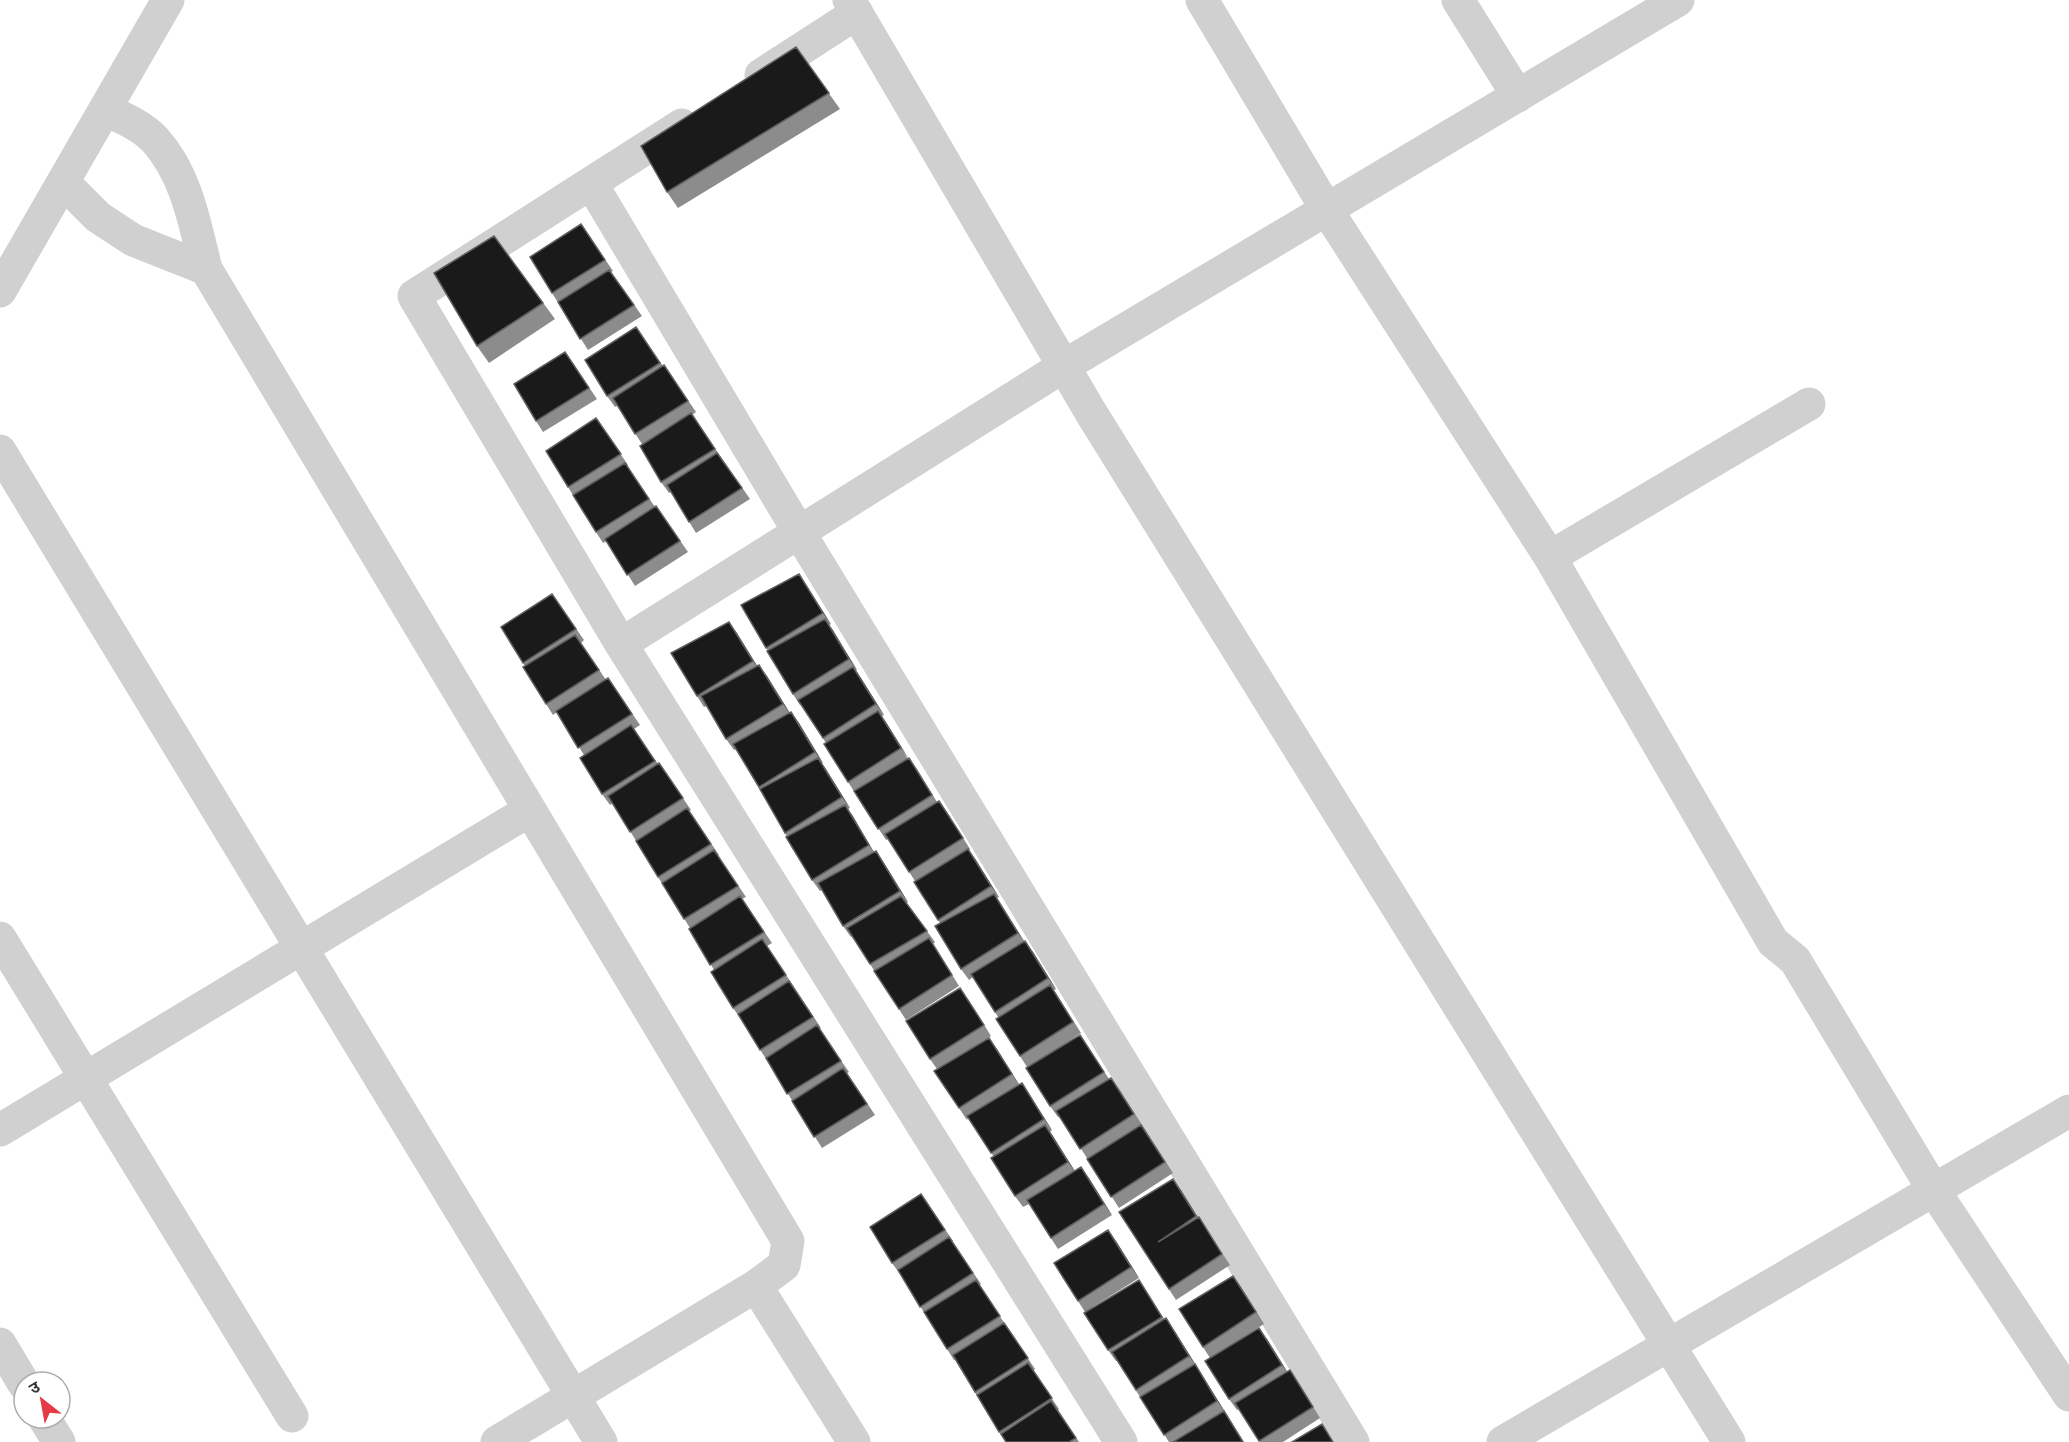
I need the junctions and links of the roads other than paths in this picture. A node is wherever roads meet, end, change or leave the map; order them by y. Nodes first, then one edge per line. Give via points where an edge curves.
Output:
1 (168, 0) edge
2 (1202, 0) edge
3 (1458, 0) edge
4 (1678, 0) edge
5 (853, 7) edge
6 (739, 89) edge
7 (1518, 96) junction
8 (709, 108) edge
9 (105, 110) junction
10 (63, 182) junction
11 (591, 183) junction
12 (1327, 210) junction
13 (206, 268) junction
14 (0, 291) edge
15 (1064, 366) junction
16 (1809, 404) dead end
17 (0, 451) edge
18 (799, 532) junction
19 (1550, 557) junction
20 (621, 645) junction
21 (530, 810) junction
22 (0, 938) edge
23 (300, 949) junction
24 (86, 1079) junction
25 (2069, 1111) edge
26 (0, 1130) edge
27 (1933, 1189) junction
28 (756, 1286) junction
29 (0, 1344) edge
30 (1669, 1344) junction
31 (16, 1370) edge
32 (2069, 1395) edge
33 (573, 1396) junction
34 (292, 1416) dead end
35 (497, 1442) edge
36 (601, 1442) edge
37 (854, 1442) edge
38 (1121, 1442) edge
39 (1353, 1442) edge
40 (1503, 1442) edge
41 (1729, 1442) edge

1 - 9 street
2 - 12 street
3 - 7 street
4 - 7 street
5 - 6 street
5 - 15 street
7 - 12 street
8 - 11 street
9 - 10 street
9 - 13 street via 135,124 156,141 189,199
10 - 13 street via 98,217 133,240
10 - 14 street
11 - 18 street
11 - 20 street via 414,296
12 - 15 street
12 - 19 street
13 - 21 street
15 - 18 street
15 - 30 street
16 - 19 street
17 - 23 street
18 - 20 street
18 - 39 street
19 - 27 street via 1773,942 1795,960
20 - 38 street
21 - 23 street
21 - 28 street via 788,1241 784,1265
22 - 24 street
23 - 24 street
23 - 33 street
24 - 26 street
24 - 34 street
25 - 27 street
27 - 30 street
27 - 32 street
28 - 33 street
28 - 37 street
29 - 31 street
30 - 40 street
30 - 41 street
33 - 35 street
33 - 36 street

